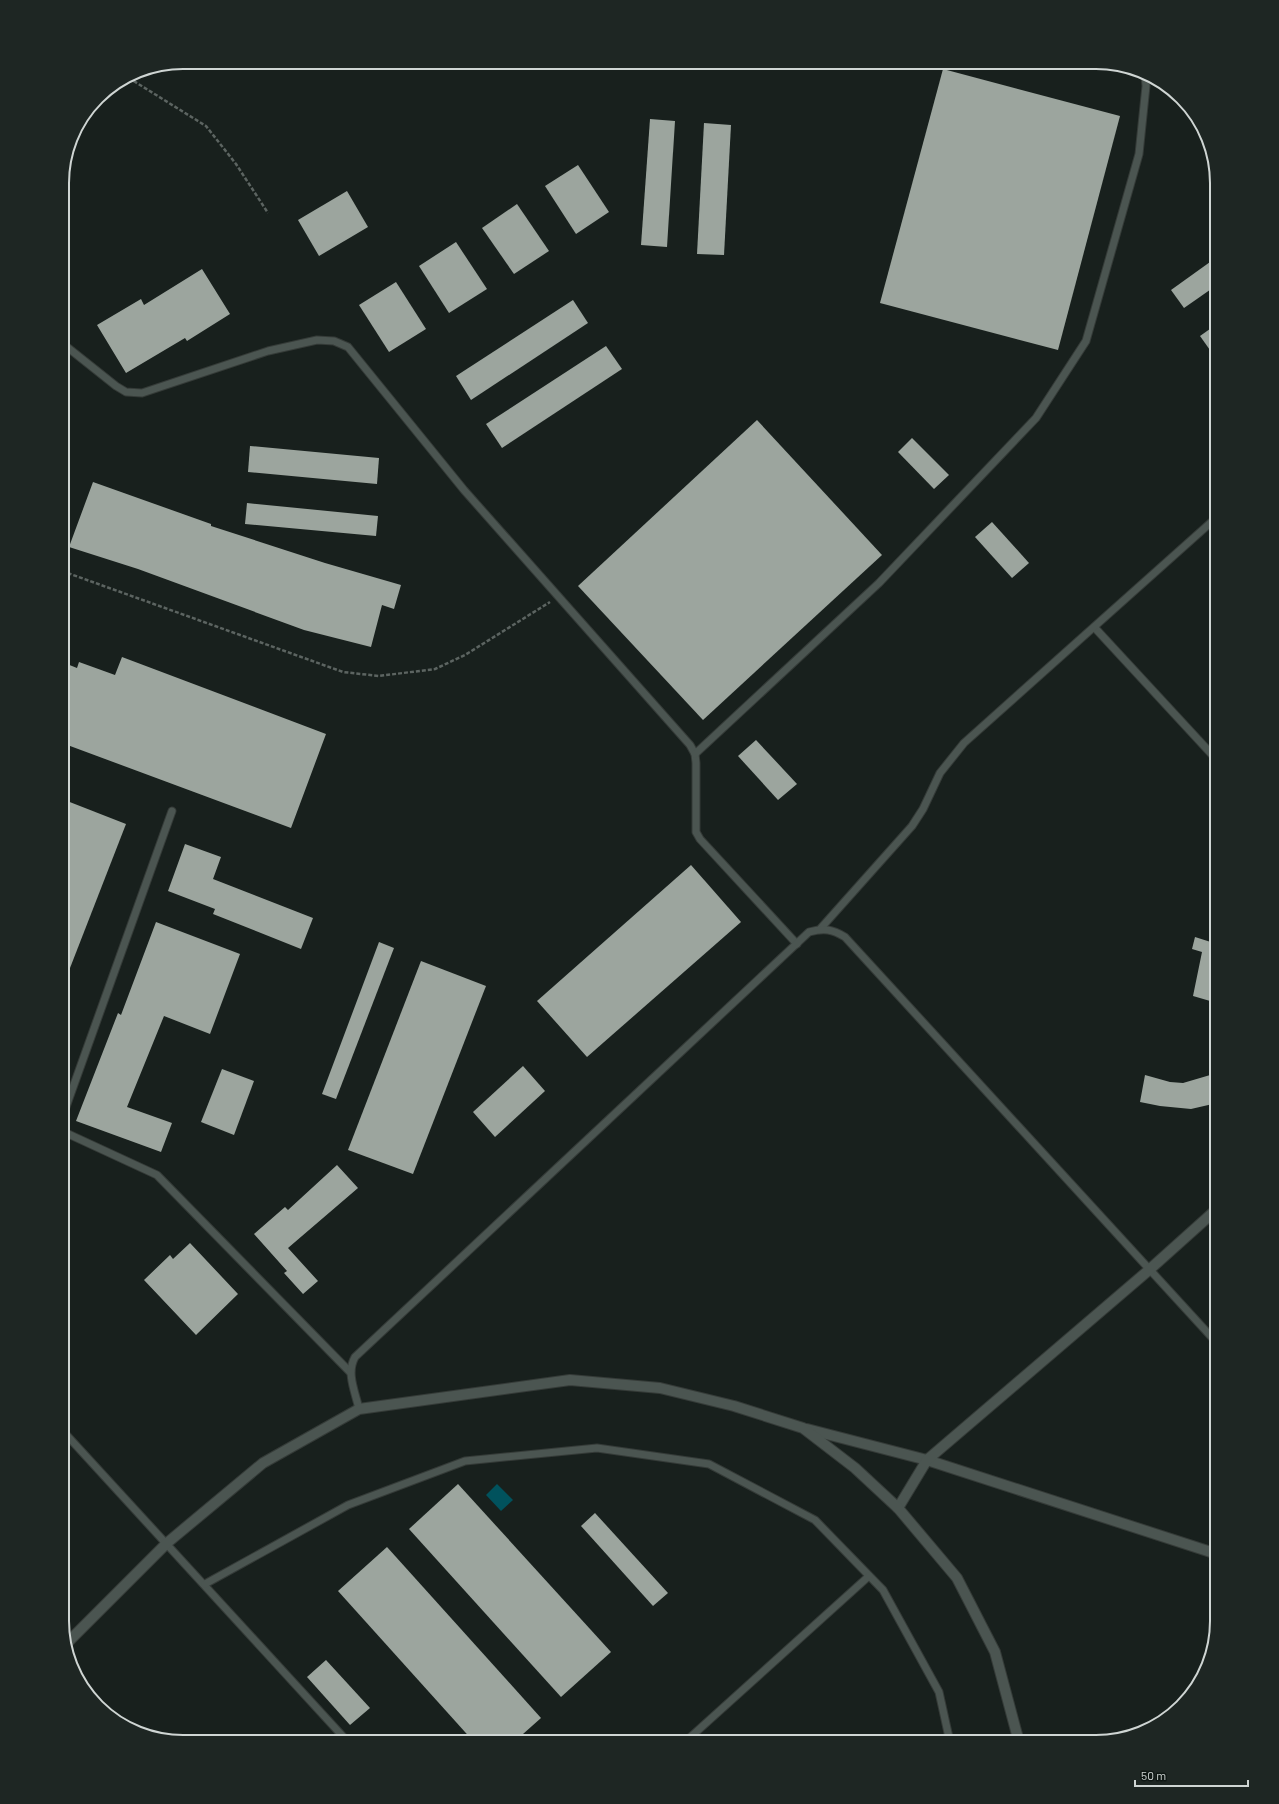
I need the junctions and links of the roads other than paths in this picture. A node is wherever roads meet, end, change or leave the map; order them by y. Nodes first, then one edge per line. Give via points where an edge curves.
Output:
1 (1146, 81) edge
2 (69, 349) edge
3 (1210, 523) edge
4 (1095, 628) junction
5 (1210, 752) edge
6 (695, 754) junction
7 (172, 811) dead end
8 (821, 928) junction
9 (797, 944) junction
10 (69, 1098) edge
11 (69, 1134) edge
12 (1210, 1215) edge
13 (1149, 1270) junction
14 (1210, 1335) edge
15 (350, 1372) junction
16 (359, 1409) junction
17 (803, 1428) junction
18 (69, 1438) edge
19 (927, 1460) junction
20 (898, 1508) junction
21 (167, 1543) junction
22 (1210, 1552) edge
23 (869, 1576) junction
24 (205, 1584) junction
25 (71, 1639) edge
26 (342, 1735) edge
27 (693, 1735) edge
28 (948, 1735) edge
29 (1017, 1735) edge

1 - 6 lane via 1139,154 1086,341 1036,418 880,583
2 - 6 lane via 116,386 126,392 142,393 275,349 317,340 334,341 348,347 464,490 690,745
3 - 4 lane
4 - 5 lane
4 - 8 lane via 964,743 940,773 912,826
6 - 9 lane via 696,832 700,840
7 - 10 lane
8 - 9 lane via 809,932
8 - 13 lane via 834,930 845,937
9 - 15 lane via 355,1357
11 - 15 lane via 157,1175
12 - 13 street
13 - 14 lane
13 - 19 street
15 - 16 lane
16 - 17 street via 570,1380 660,1388 734,1406
16 - 21 street via 262,1463
17 - 19 street
17 - 20 street via 855,1468
18 - 21 lane
19 - 20 street
19 - 22 street
20 - 29 street via 957,1578 995,1652
21 - 24 lane
21 - 25 street
23 - 24 lane via 815,1520 709,1464 597,1448 465,1461 348,1505
23 - 27 lane
23 - 28 lane via 883,1590 939,1692
24 - 26 lane

